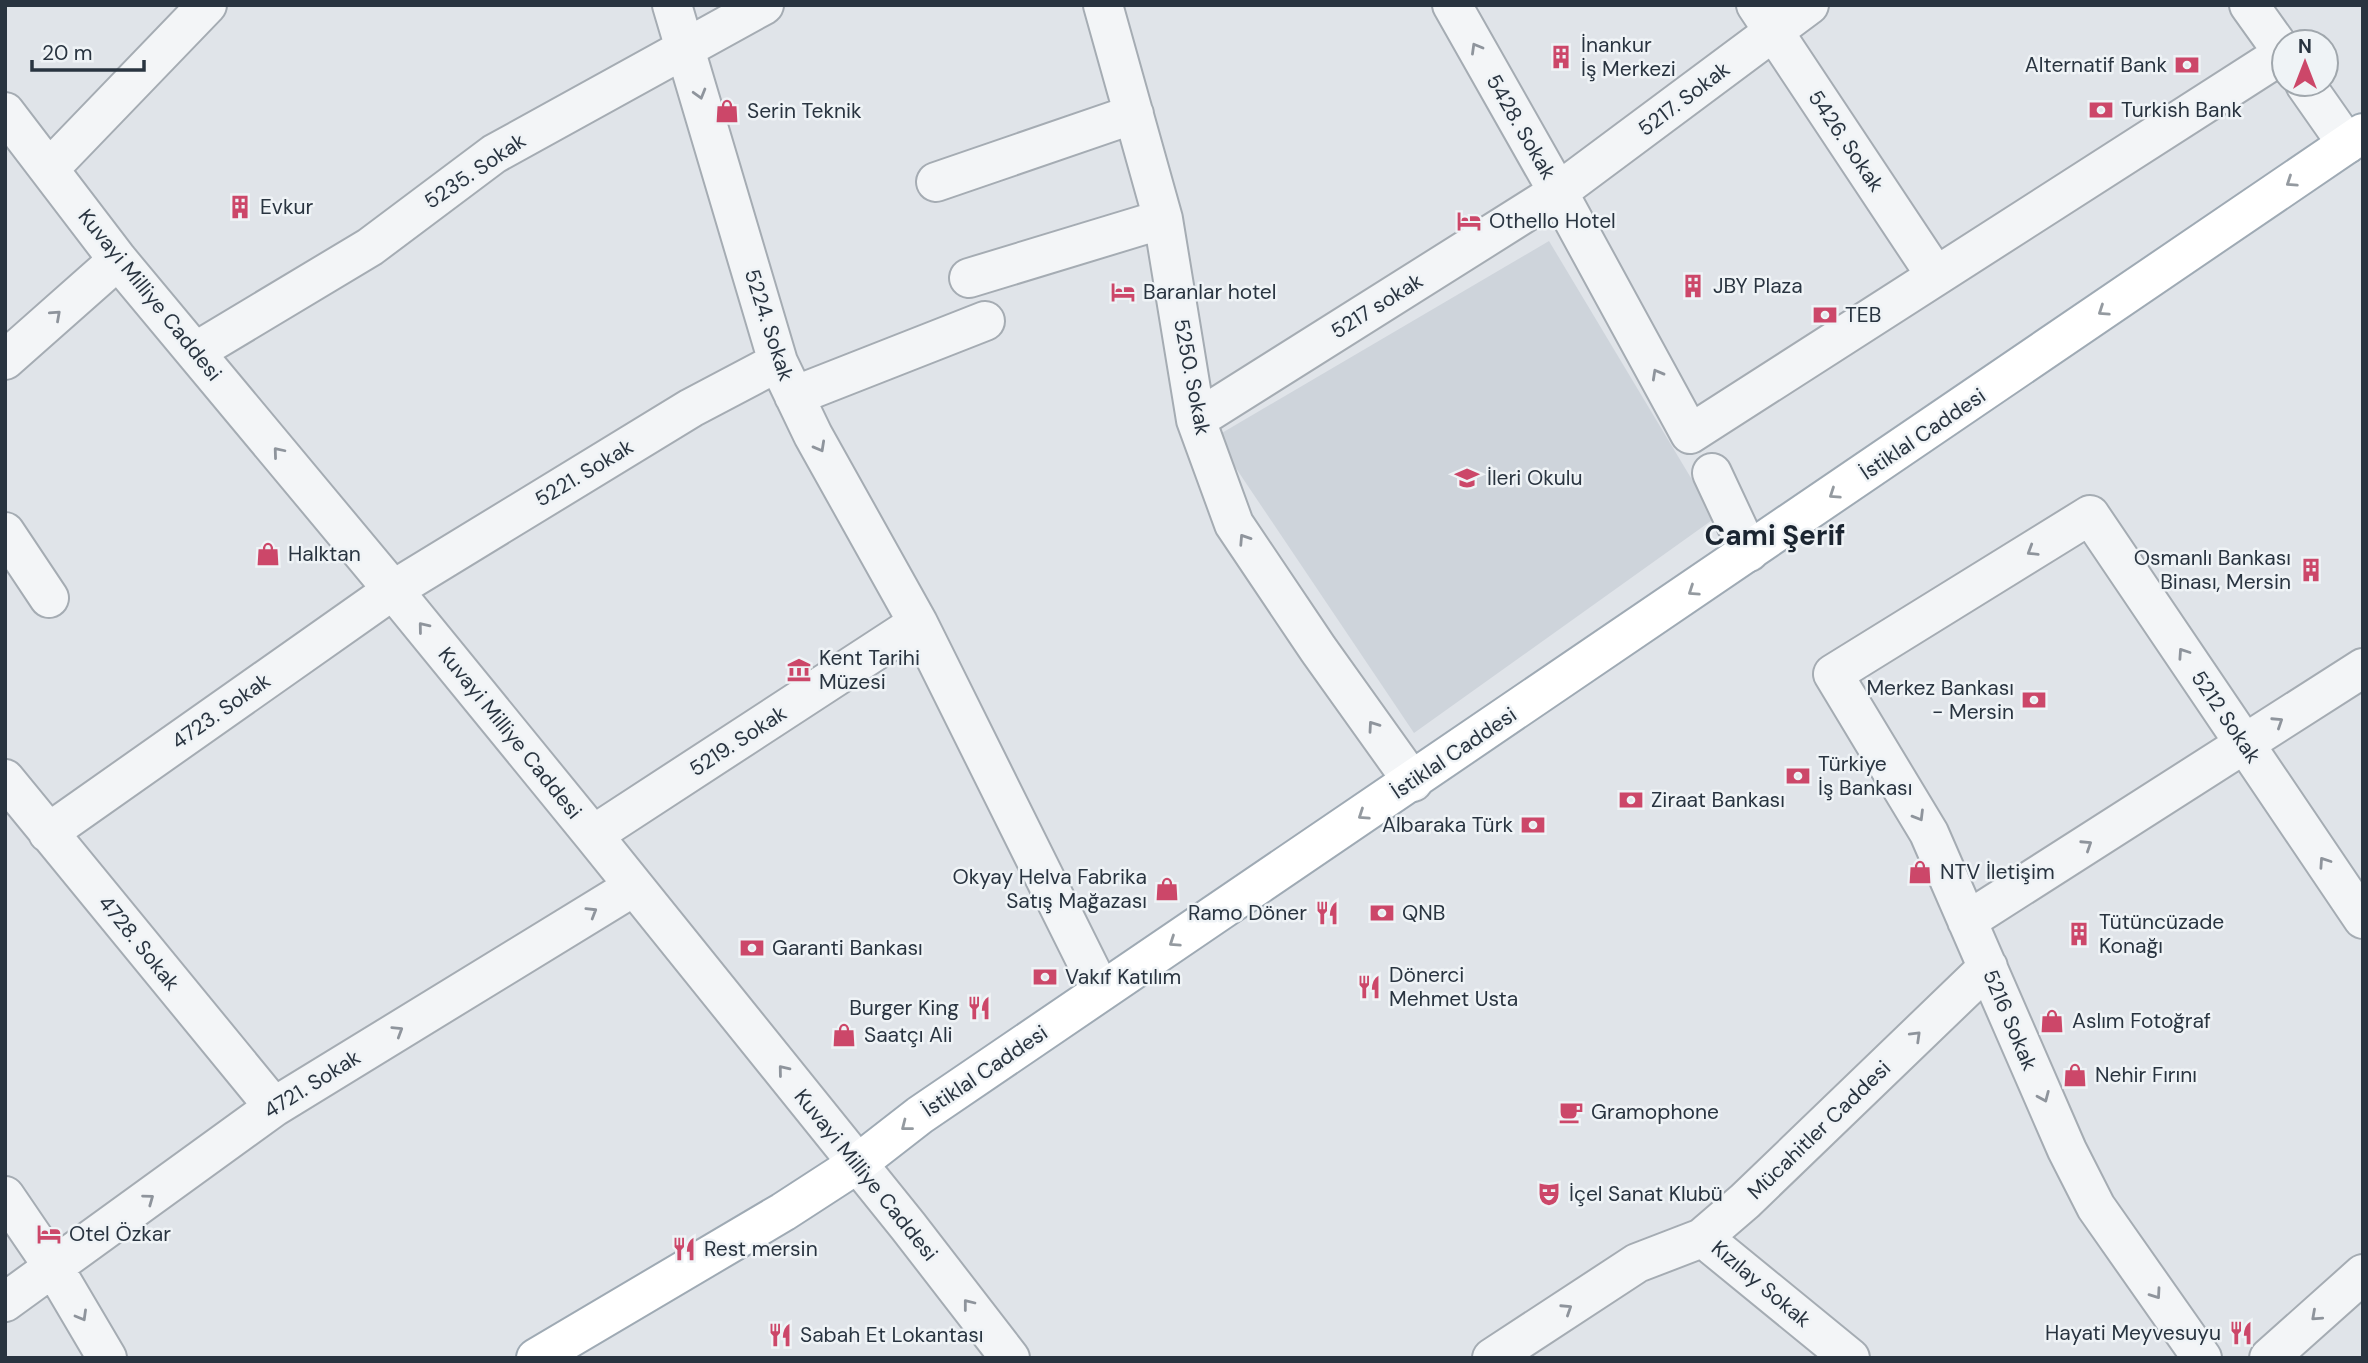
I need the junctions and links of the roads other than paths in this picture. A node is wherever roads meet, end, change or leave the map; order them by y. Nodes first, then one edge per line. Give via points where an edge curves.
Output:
1 (207, 5) edge
2 (672, 5) edge
3 (764, 5) edge
4 (1103, 5) edge
5 (1452, 5) edge
6 (1809, 5) edge
7 (2249, 5) edge
8 (1765, 19) edge
9 (2270, 34) edge
10 (686, 47) junction
11 (2270, 63) edge
12 (2318, 98) edge
13 (5, 112) edge
14 (1134, 114) junction
15 (2355, 138) edge
16 (49, 169) junction
17 (936, 182) dead end
18 (1558, 192) junction
19 (1163, 219) junction
20 (118, 260) junction
21 (1936, 276) junction
22 (969, 278) dead end
23 (985, 321) dead end
24 (195, 352) junction
25 (5, 360) edge
26 (778, 362) junction
27 (794, 397) junction
28 (1196, 420) junction
29 (1712, 473) dead end
30 (5, 532) edge
31 (1749, 552) junction
32 (393, 590) junction
33 (49, 598) dead end
34 (918, 623) junction
35 (2363, 668) edge
36 (1833, 674) joint
37 (2244, 744) junction
38 (5, 779) edge
39 (1413, 782) junction
40 (48, 833) junction
41 (593, 835) junction
42 (633, 887) junction
43 (2363, 919) edge
44 (1968, 921) junction
45 (1988, 967) junction
46 (1101, 991) junction
47 (274, 1107) junction
48 (857, 1164) junction
49 (5, 1196) edge
50 (1705, 1236) junction
51 (54, 1268) junction
52 (2363, 1274) edge
53 (5, 1302) edge
54 (107, 1358) edge
55 (536, 1358) edge
56 (1010, 1358) edge
57 (1492, 1358) edge
58 (1850, 1358) edge
59 (2202, 1358) edge
60 (2269, 1358) edge

1 - 16 street
2 - 10 street, 5224. Sokak
3 - 10 street, 5235. Sokak
4 - 14 street, 5250. Sokak
18 -> 5 street, 5428. Sokak
6 - 8 street, 5217. Sokak
7 - 9 street
8 - 18 street, 5217. Sokak
8 - 21 street, 5426. Sokak
10 - 24 street, 5235. Sokak via 494,153 370,247
10 -> 26 street, 5224. Sokak
11 - 21 street
12 - 15 street
13 - 16 street, Kuvayi Milliye Caddesi
14 - 17 street
14 - 19 street, 5250. Sokak
15 -> 31 main road, İstiklal Caddesi
16 - 20 street, Kuvayi Milliye Caddesi
21 -> 18 street, 5428. Sokak via 1690,434
18 - 28 street, 5217 sokak
19 - 22 street
19 - 28 street, 5250. Sokak
20 - 24 street, Kuvayi Milliye Caddesi
25 -> 20 street
23 - 27 street
32 -> 24 street, Kuvayi Milliye Caddesi
26 - 27 street, 5224. Sokak
26 - 32 street, 5221. Sokak via 691,408
27 -> 34 street, 5224. Sokak
39 -> 28 street, 5250. Sokak via 1234,524
29 - 31 street
30 - 33 street
31 -> 39 main road, İstiklal Caddesi
32 - 40 street, 4723. Sokak
41 -> 32 street, Kuvayi Milliye Caddesi
34 - 41 street, 5219. Sokak
34 - 46 street, 5224. Sokak
37 -> 35 street
37 -> 36 street, 5212 Sokak via 2090,515
36 -> 44 street, 5216 Sokak via 1929,833
43 -> 37 street, 5212 Sokak
44 -> 37 street
38 - 40 street, 4728. Sokak
39 -> 46 main road, İstiklal Caddesi
40 - 47 street, 4728. Sokak
41 - 42 street, Kuvayi Milliye Caddesi
47 -> 42 street, 4721. Sokak
48 -> 42 street, Kuvayi Milliye Caddesi
44 - 45 street, 5216 Sokak
50 -> 45 street, Mücahitler Caddesi
45 -> 59 street, 5216 Sokak via 2096,1207
46 -> 48 main road, İstiklal Caddesi via 920,1115
51 -> 47 street, 4721. Sokak
48 - 55 main road, İstiklal Caddesi
56 -> 48 street, Kuvayi Milliye Caddesi
49 - 51 street
57 -> 50 street, Mücahitler Caddesi via 1637,1263
50 - 58 street, Kızılay Sokak
51 - 53 street, 4721. Sokak
51 -> 54 street
52 -> 60 street

